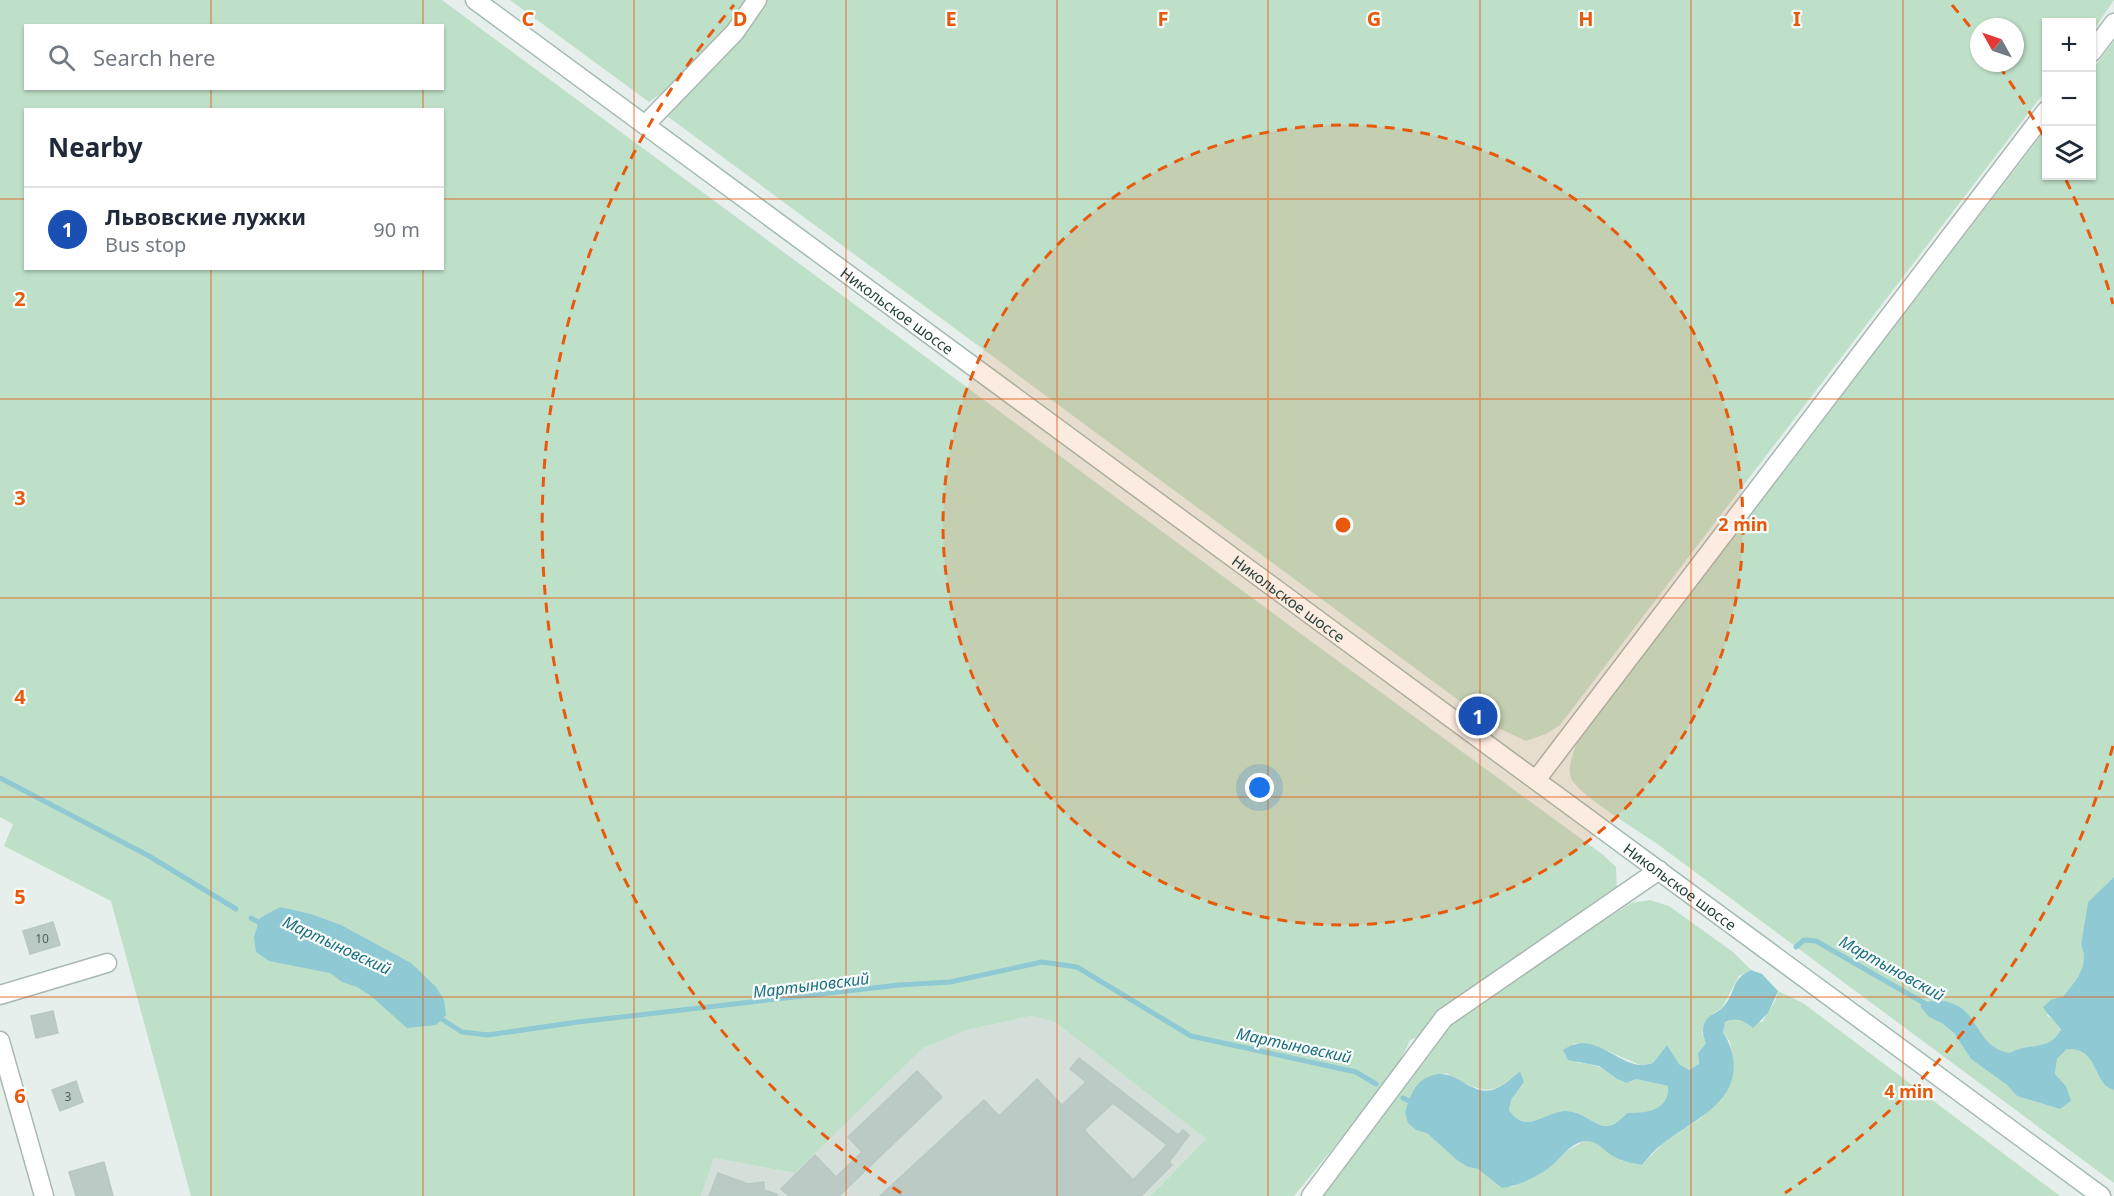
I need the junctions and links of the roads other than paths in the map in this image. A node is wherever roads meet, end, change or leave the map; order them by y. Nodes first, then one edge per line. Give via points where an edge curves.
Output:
1 (475, 0) edge
2 (757, 0) edge
3 (2114, 23) edge
4 (2096, 46) edge
5 (2042, 116) edge
6 (645, 125) junction
7 (1536, 780) junction
8 (1659, 870) junction
9 (107, 963) dead end
10 (0, 995) edge
11 (0, 1041) edge
12 (44, 1196) edge
13 (1311, 1196) edge
14 (2101, 1196) edge

1 - 6 main road, Никольское шоссе
2 - 6 main road via 735,32
3 - 4 main road
5 - 7 main road
6 - 7 main road, Никольское шоссе
7 - 8 main road, Никольское шоссе
8 - 13 main road via 1444,1018
8 - 14 main road, Никольское шоссе
9 - 10 main road
11 - 12 main road

